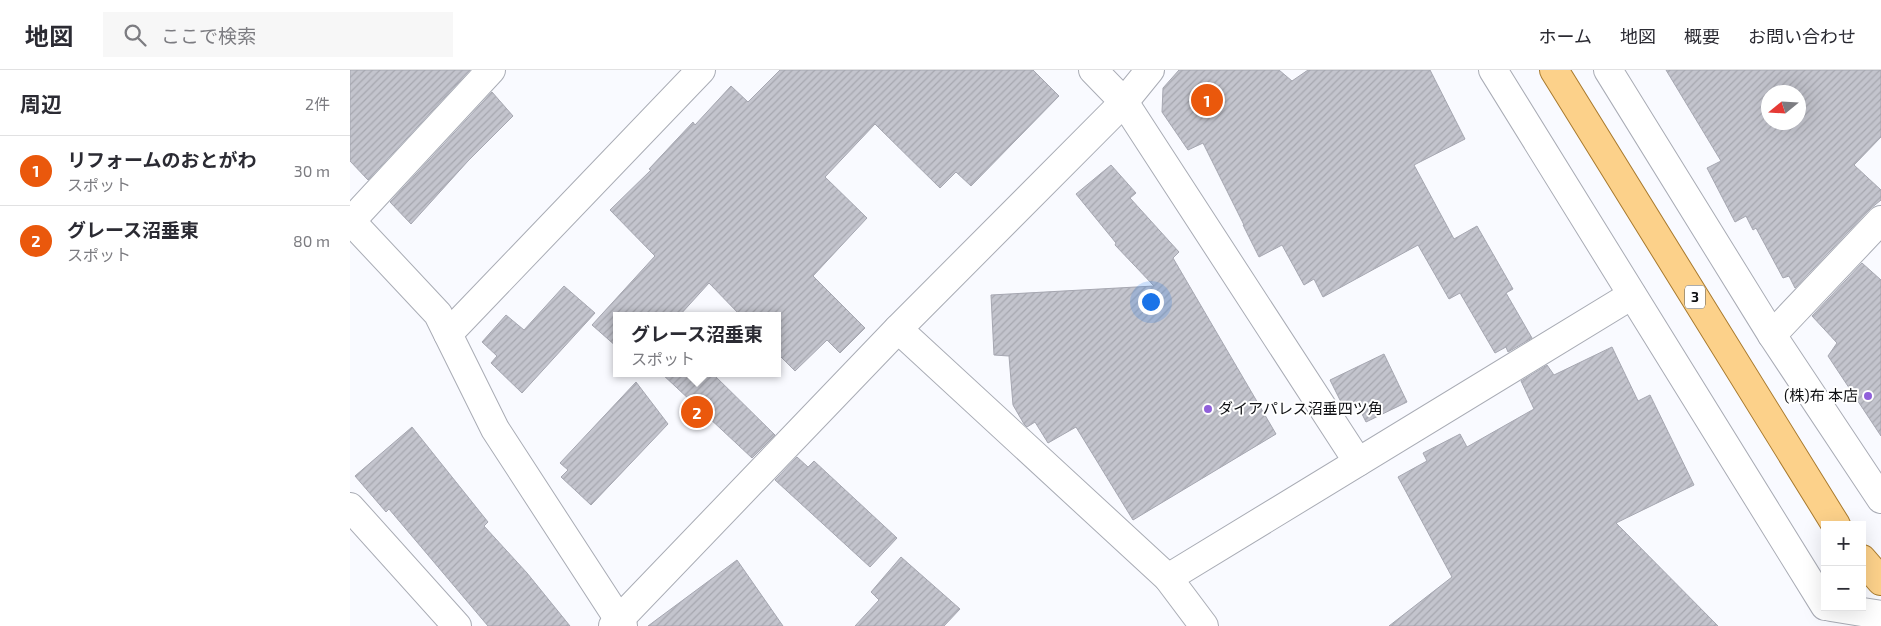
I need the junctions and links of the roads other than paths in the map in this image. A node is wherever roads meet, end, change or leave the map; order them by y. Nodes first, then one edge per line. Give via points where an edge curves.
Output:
1 (491, 70) edge
2 (701, 70) edge
3 (1093, 70) edge
4 (1150, 70) edge
5 (1493, 70) edge
6 (1554, 70) edge
7 (1608, 70) edge
8 (1124, 102) junction
9 (1881, 220) edge
10 (351, 221) edge
11 (1632, 295) junction
12 (898, 329) junction
13 (448, 334) junction
14 (1772, 336) junction
15 (1358, 462) junction
16 (1881, 499) edge
17 (350, 507) edge
18 (1834, 521) edge
19 (1866, 564) edge
20 (1168, 578) junction
21 (1881, 581) edge
22 (1821, 600) edge
23 (1856, 611) edge
24 (1881, 615) edge
25 (618, 624) edge
26 (457, 626) edge
27 (1204, 626) edge

1 - 10 street
2 - 13 street
3 - 8 street
4 - 8 street
5 - 11 street
6 - 18 main road, 3
7 - 14 street
8 - 12 street
8 - 15 street
9 - 14 street
10 - 13 street via 438,314
11 - 15 street
11 - 22 street
12 - 20 street
12 - 25 street
13 - 25 street via 495,429
14 - 16 street
15 - 20 street
17 - 26 street
19 - 21 main road
20 - 27 street
23 - 24 street

